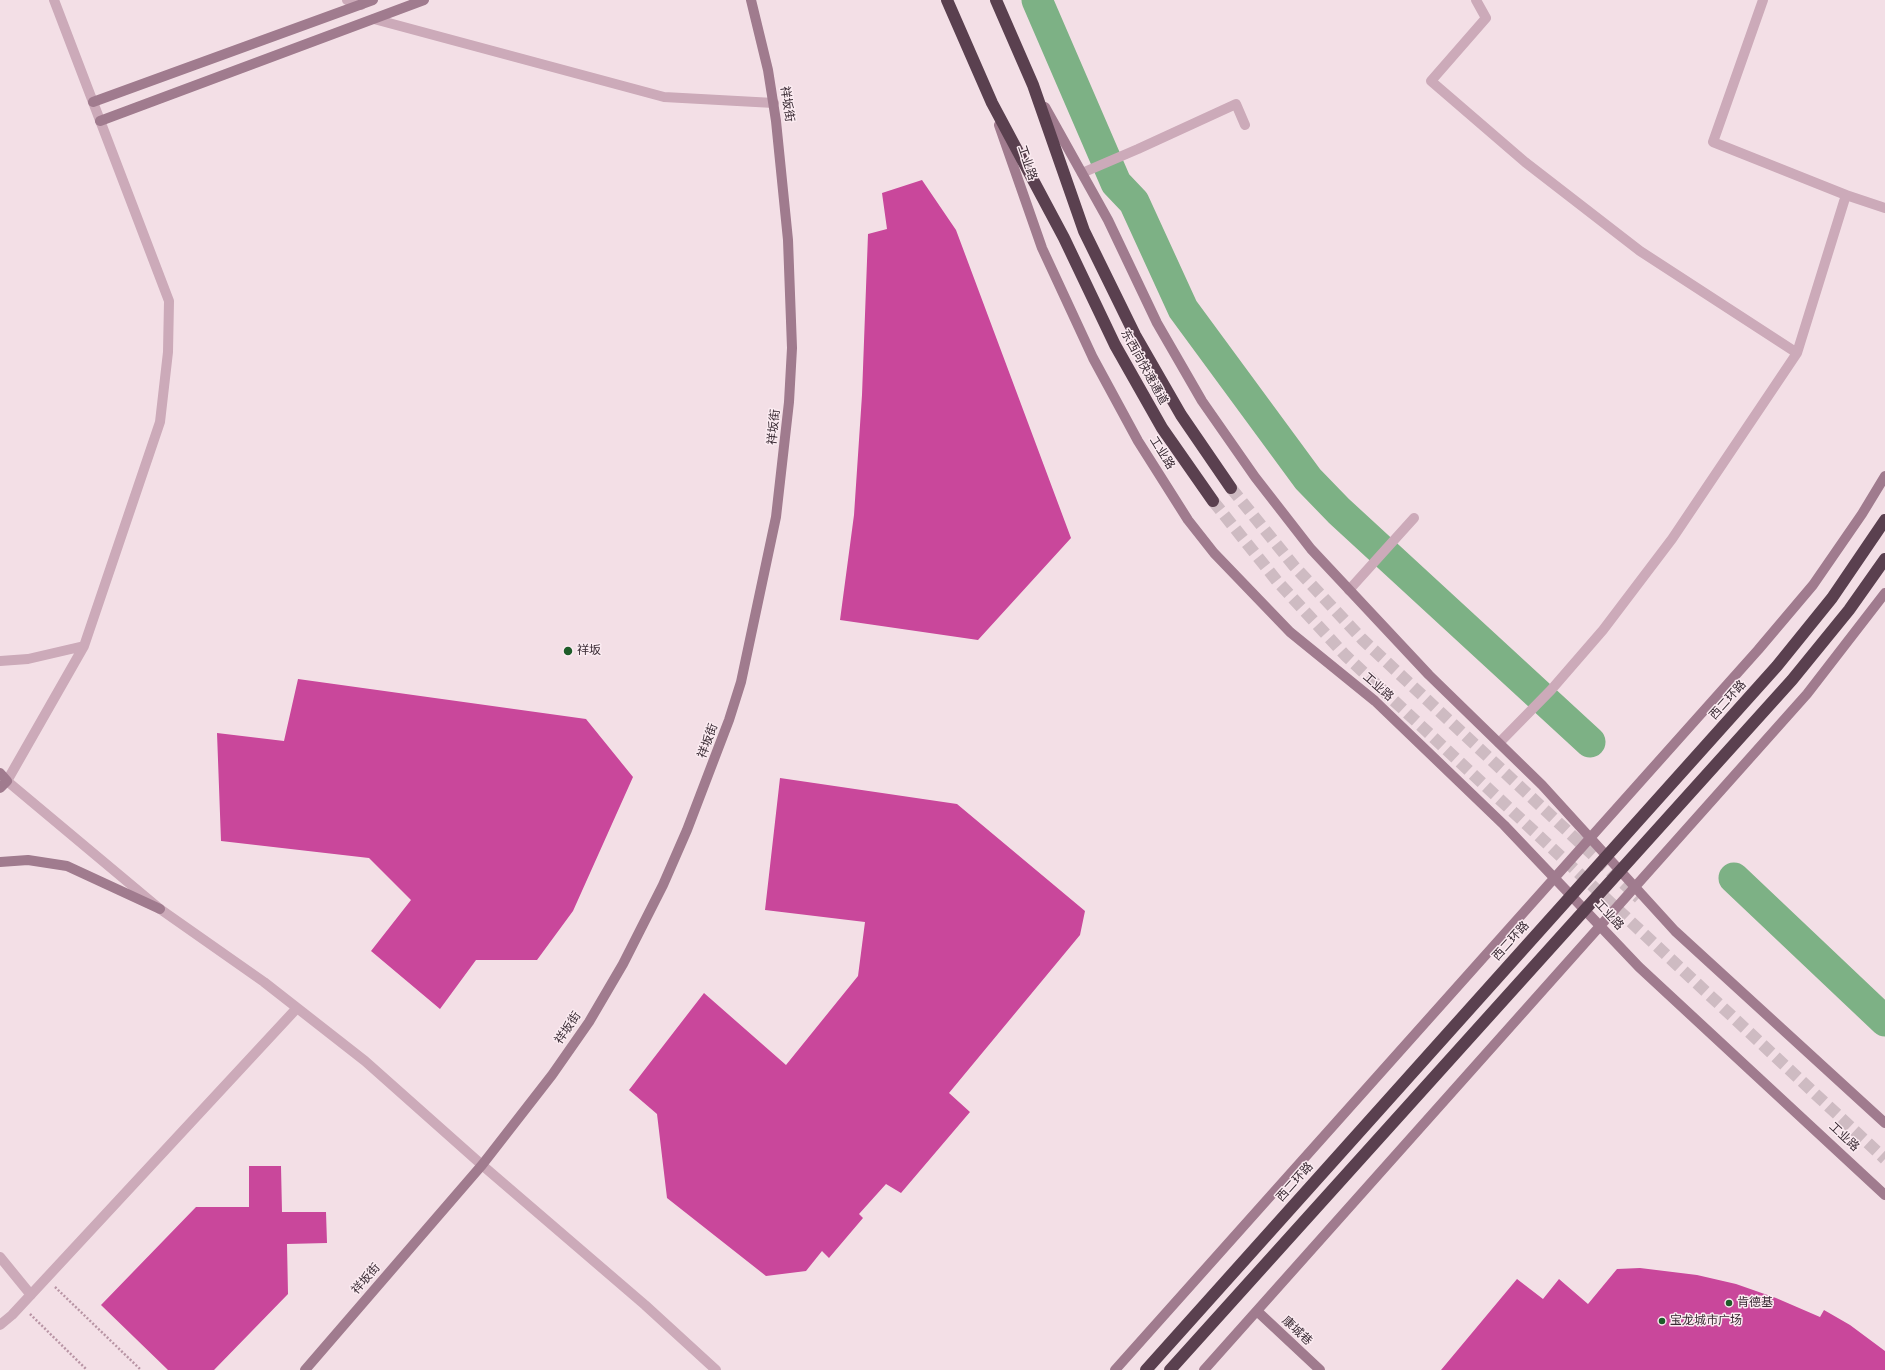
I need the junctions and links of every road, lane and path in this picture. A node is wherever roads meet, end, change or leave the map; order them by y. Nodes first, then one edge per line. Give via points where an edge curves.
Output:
1 (54, 0) edge
2 (347, 0) edge
3 (373, 0) edge
4 (424, 0) edge
5 (750, 0) edge
6 (947, 0) edge
7 (996, 0) edge
8 (1476, 0) edge
9 (1763, 0) edge
10 (361, 4) junction
11 (374, 19) junction
12 (1033, 85) junction
13 (92, 102) junction
14 (774, 103) junction
15 (992, 103) junction
16 (100, 121) junction
17 (1245, 125) dead end
18 (1082, 173) junction
19 (1846, 195) junction
20 (1885, 208) edge
21 (1064, 238) joint
22 (1797, 353) junction
23 (1885, 476) edge
24 (1232, 488) tunnel mouth
25 (1213, 501) tunnel mouth
26 (1414, 518) dead end
27 (1885, 520) edge
28 (1885, 559) edge
29 (1349, 590) junction
30 (1885, 593) edge
31 (84, 646) junction
32 (0, 661) edge
33 (1499, 743) junction
34 (0, 773) edge
35 (4, 785) edge
36 (1590, 838) junction
37 (0, 862) edge
38 (1555, 878) junction
39 (1635, 887) junction
40 (160, 909) junction
41 (1600, 926) junction
42 (297, 1008) junction
43 (1885, 1123) edge
44 (482, 1165) junction
45 (1885, 1194) edge
46 (0, 1257) edge
47 (46, 1278) junction
48 (31, 1295) junction
49 (22, 1305) junction
50 (1257, 1311) junction
51 (0, 1325) edge
52 (87, 1370) edge
53 (141, 1370) edge
54 (305, 1370) edge
55 (716, 1370) edge
56 (1115, 1370) edge
57 (1146, 1370) edge
58 (1170, 1370) edge
59 (1204, 1370) edge
60 (1320, 1370) edge

1 - 13 street
2 - 10 street
3 - 10 main road
4 - 11 main road
5 - 14 main road, 祥坂街
6 - 15 highway, 工业路
7 - 12 highway
8 - 22 street via 1486,18 1431,81 1525,162 1640,251
9 - 19 street via 1713,142
10 - 13 main road
11 - 14 street via 664,97
11 - 16 main road
12 - 18 main road
12 - 24 highway, 东西向快速通道 via 1084,231 1135,335 1181,415
13 - 16 street
14 - 44 main road, 祥坂街 via 788,240 792,317 791,374 776,517 741,682 721,744 688,830 623,964 571,1048
15 - 21 highway, 工业路
15 - 38 main road, 工业路 via 1042,248 1093,358 1138,441 1188,520 1214,553 1290,632 1375,701 1504,825
16 - 31 street via 169,301 168,352 160,422
17 - 18 street via 1236,104
18 - 29 main road via 1108,220 1157,323 1202,401 1264,489 1311,549
19 - 20 street
19 - 22 street
21 - 25 highway, 东西向快速通道 via 1119,352 1162,428
22 - 33 street via 1672,539 1602,630 1551,690
23 - 36 main road via 1813,584 1758,650
26 - 29 street
27 - 57 highway, 西二环路 via 1832,598 1777,666
28 - 58 highway via 1849,610 1792,680
29 - 33 main road via 1429,676
30 - 39 main road via 1807,694
31 - 32 street via 28,659
31 - 35 street
33 - 36 main road
34 - 35 main road
35 - 40 street
36 - 38 main road
36 - 39 main road
37 - 40 main road via 28,860 67,866
38 - 41 main road, 工业路
38 - 56 main road
39 - 41 main road
39 - 43 main road via 1675,930
40 - 42 street
41 - 45 main road, 工业路 via 1639,967
41 - 50 main road
42 - 44 street via 365,1061
42 - 47 street
44 - 54 main road, 祥坂街
44 - 55 street via 645,1305
46 - 48 street
47 - 48 street
47 - 53 path
48 - 49 street
49 - 51 street
49 - 52 path
50 - 59 main road
50 - 60 main road, 康城巷

